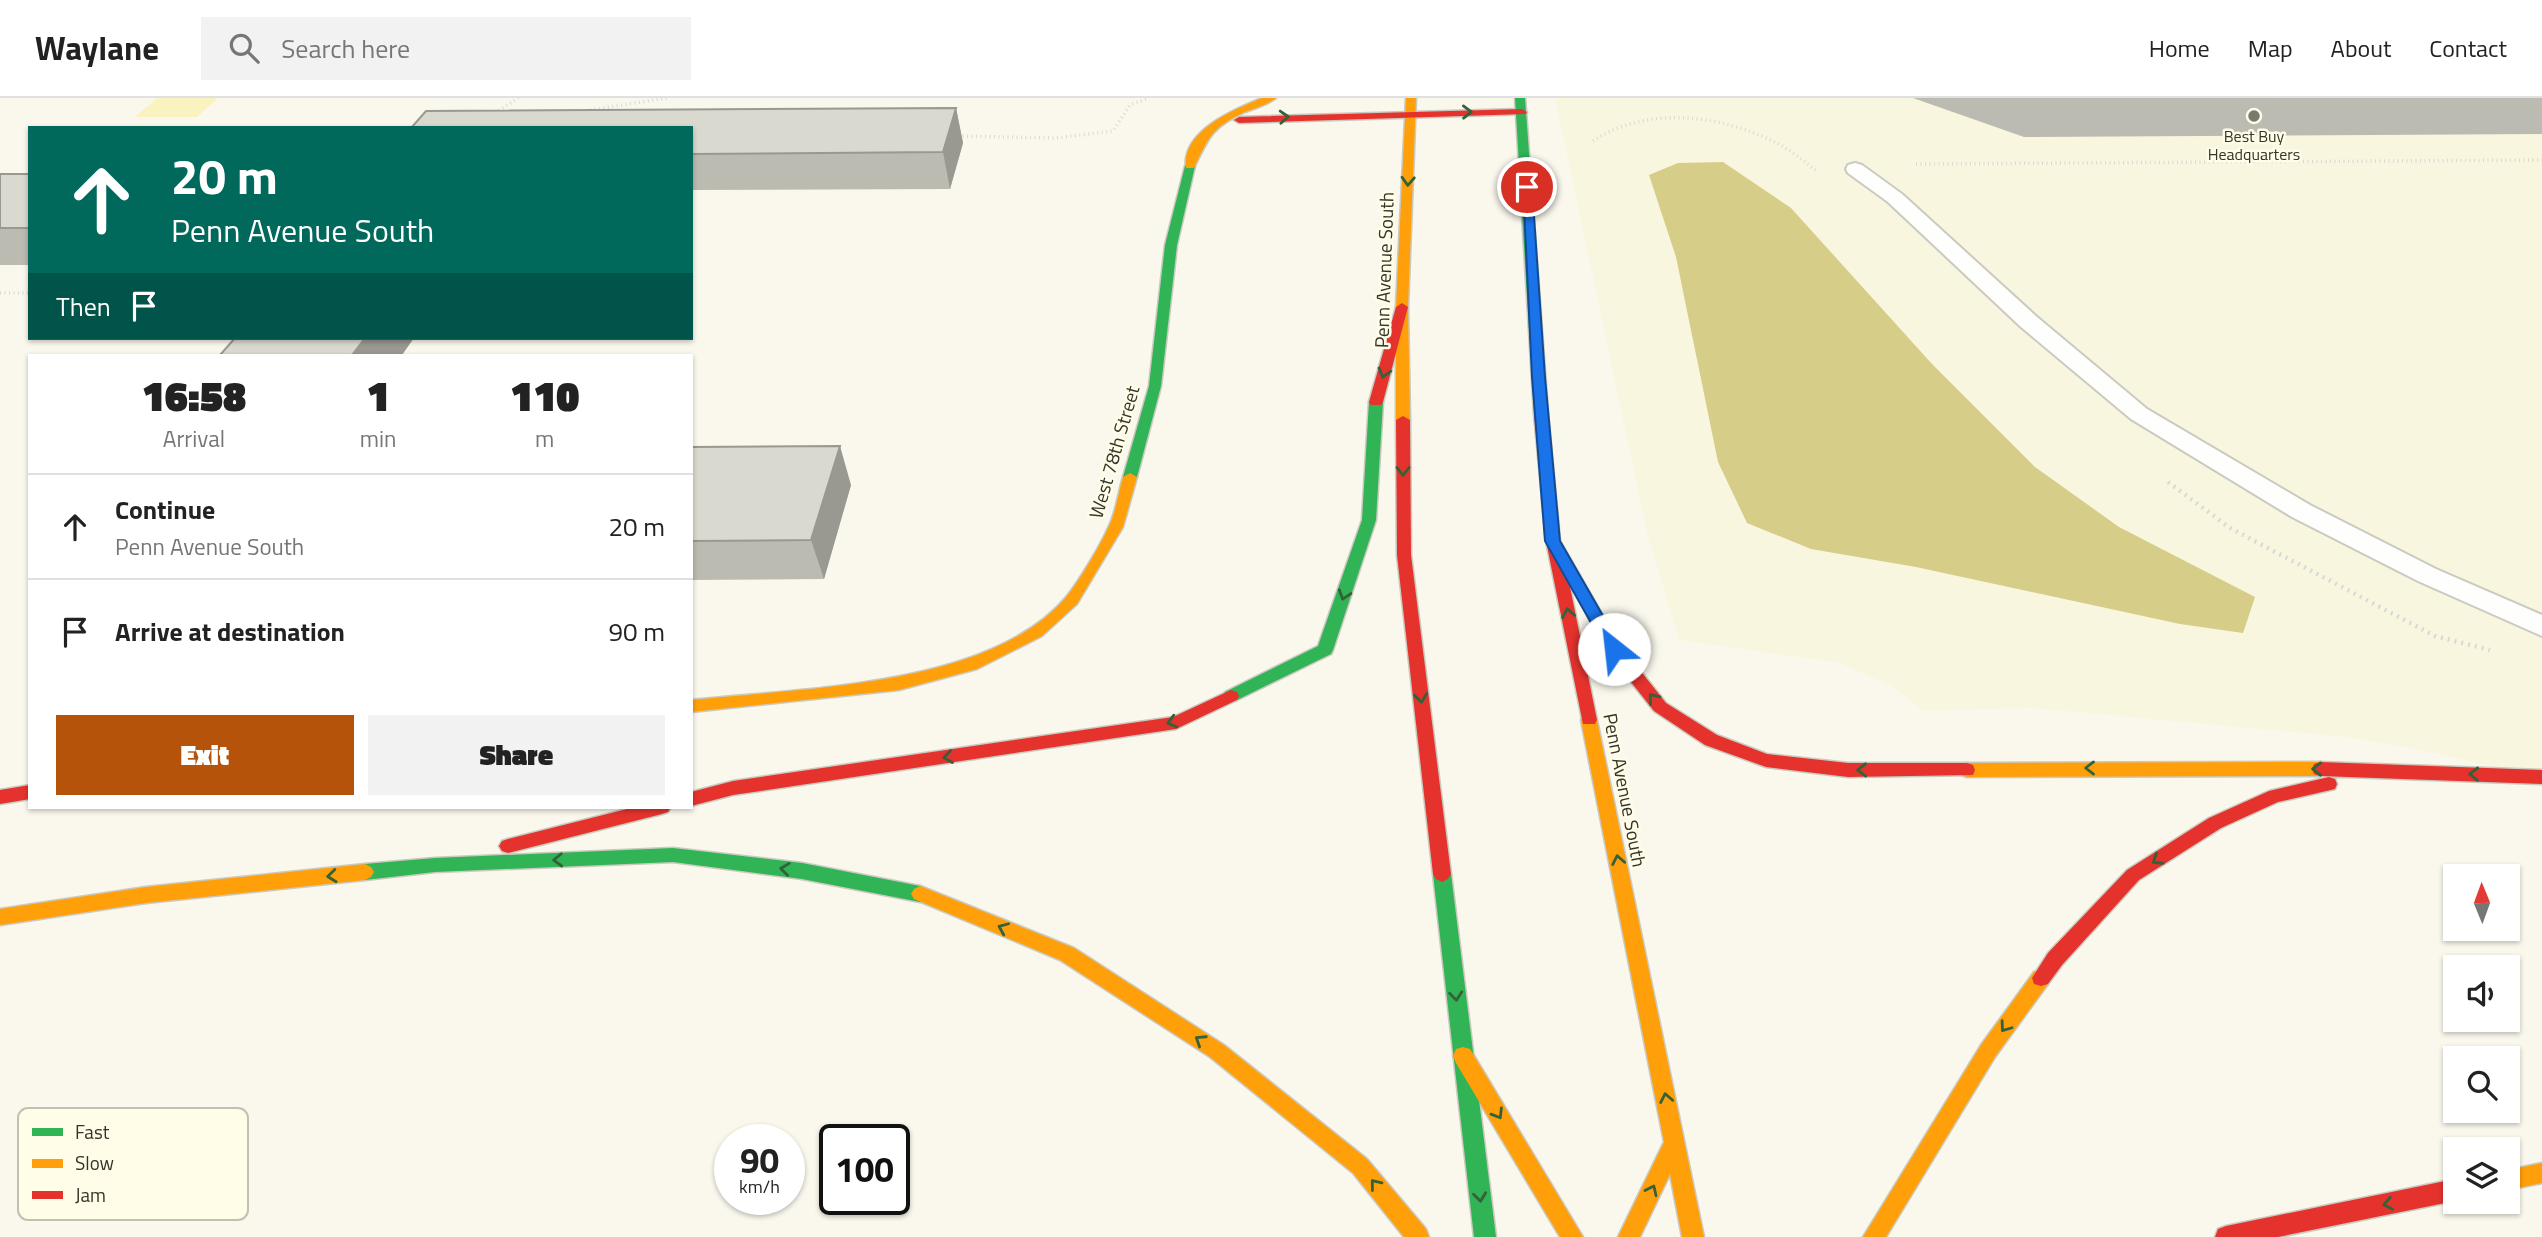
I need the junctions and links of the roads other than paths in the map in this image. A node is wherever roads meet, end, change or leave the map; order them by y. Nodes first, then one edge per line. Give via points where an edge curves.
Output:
1 (1271, 98) edge
2 (1521, 105) edge
3 (1411, 106) edge
4 (1216, 122) junction
5 (1855, 169) dead end
6 (1402, 307) junction
7 (1553, 541) junction
8 (2542, 625) edge
9 (693, 706) edge
10 (2386, 771) junction
11 (2542, 777) edge
12 (28, 792) edge
13 (0, 797) edge
14 (693, 799) edge
15 (654, 809) edge
16 (435, 865) junction
17 (0, 917) edge
18 (1463, 1056) junction
19 (1674, 1143) junction
20 (2542, 1173) edge
21 (2520, 1178) edge
22 (2443, 1192) edge
23 (1418, 1237) edge
24 (1485, 1237) edge
25 (1572, 1237) edge
26 (1629, 1237) edge
27 (1693, 1237) edge
28 (1874, 1237) edge
29 (2225, 1237) edge

1 - 4 main road, West 78th Street
3 -> 2 main road
2 - 7 main road, Penn Avenue South
4 -> 3 main road
3 -> 6 main road, Penn Avenue South
4 - 9 main road, West 78th Street via 1194,147 1171,245 1155,386 1116,527 1072,600 1037,632 971,665 899,684
5 - 8 lane via 1895,198 2029,323 2139,414 2301,512 2427,575
6 -> 14 main road via 1376,403 1368,520 1325,650 1176,723
6 -> 18 main road, Penn Avenue South via 1404,555
10 -> 7 main road via 1848,771 1766,760 1711,740 1660,707 1614,649
19 -> 7 main road, Penn Avenue South
11 -> 10 main road
10 -> 28 main road via 2275,796 2215,823 2133,875 2055,959 1988,1051
12 - 13 main road
15 - 16 main road
16 -> 17 main road via 146,895
23 -> 16 main road via 1360,1166 1217,1051 1066,954 925,895 802,871 673,855
18 -> 24 main road, Penn Avenue South
18 -> 25 main road
26 -> 19 main road
19 - 27 main road, Penn Avenue South
20 - 21 main road
22 -> 29 main road

